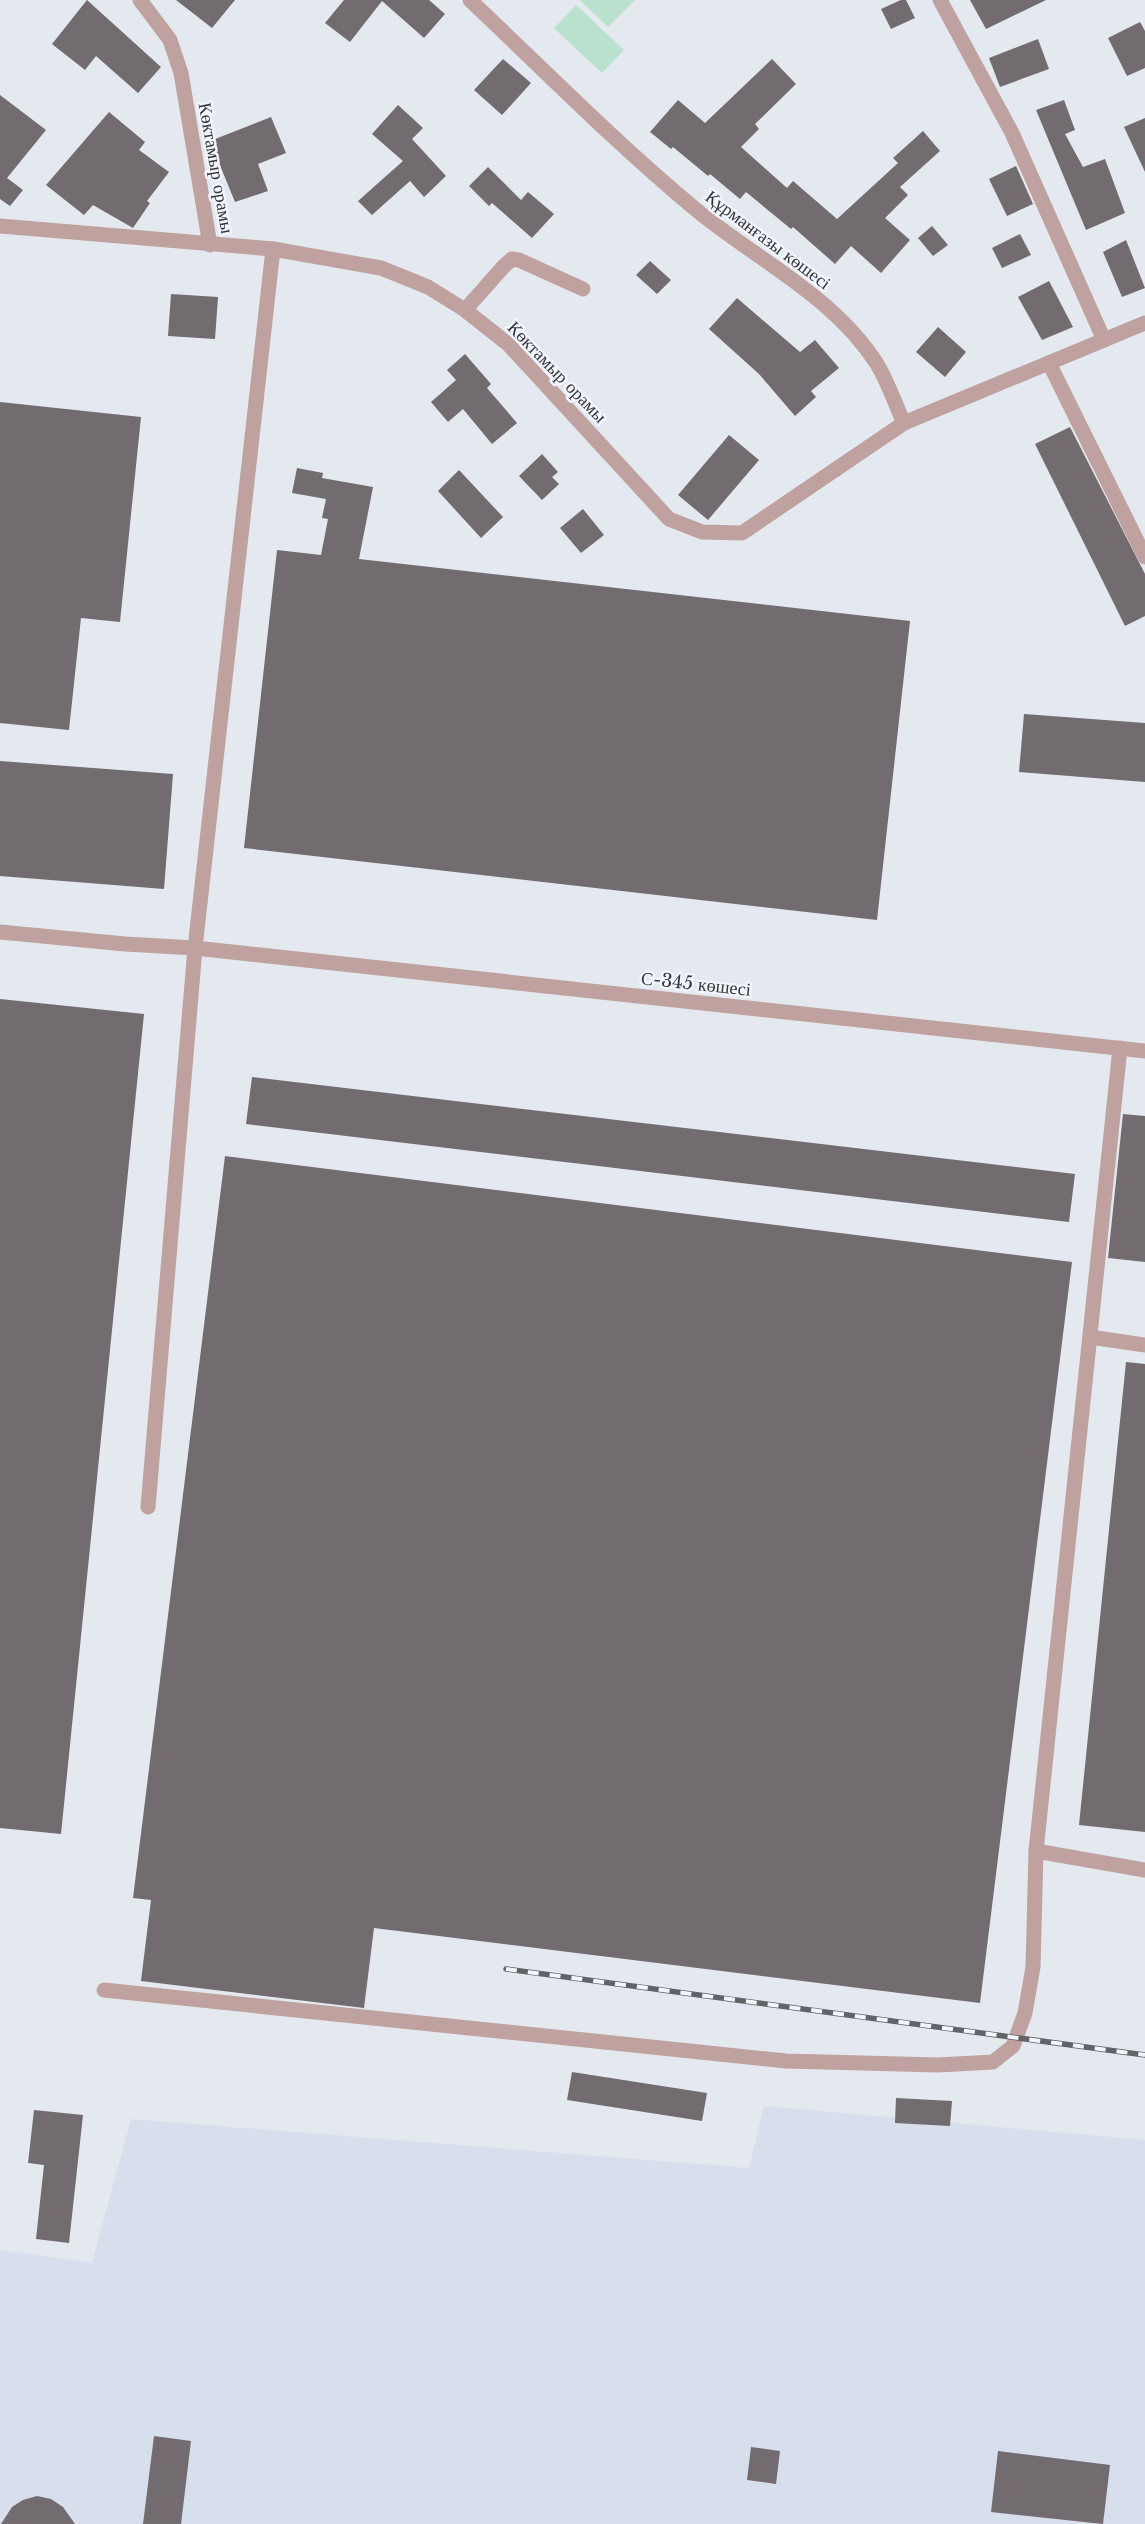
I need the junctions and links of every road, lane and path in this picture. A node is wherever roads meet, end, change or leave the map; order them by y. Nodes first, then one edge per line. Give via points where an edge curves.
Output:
1 (140, 0) edge
2 (470, 0) edge
3 (940, 0) edge
4 (0, 226) edge
5 (210, 245) junction
6 (273, 249) junction
7 (583, 289) dead end
8 (465, 310) junction
9 (1145, 323) edge
10 (1104, 340) junction
11 (1050, 363) junction
12 (904, 423) junction
13 (1145, 557) edge
14 (0, 932) edge
15 (195, 948) junction
16 (1120, 1048) junction
17 (1145, 1051) edge
18 (1090, 1337) junction
19 (1145, 1345) edge
20 (148, 1507) dead end
21 (1036, 1851) junction
22 (1145, 1870) edge
23 (104, 1990) dead end

1 - 5 street, Көктамыр орамы via 170,40 181,73
2 - 12 street, Құрманғазы көшесі via 695,209 790,276 842,322 877,364
3 - 10 street via 1012,134
4 - 5 street
5 - 6 street, Көктамыр орамы
6 - 8 street, Көктамыр орамы via 382,268 428,287
6 - 15 street
7 - 8 street via 512,259
8 - 12 street, Көктамыр орамы via 508,344 669,519 702,532 742,533
9 - 10 street
10 - 11 street
11 - 12 street
11 - 13 street
14 - 15 street, С-345 көшесі
15 - 16 street, С-345 көшесі
15 - 20 street
16 - 17 street, С-345 көшесі
16 - 18 street
18 - 19 street
18 - 21 street
21 - 22 street
21 - 23 street via 1033,1967 1025,2013 1013,2046 993,2062 938,2065 786,2061

